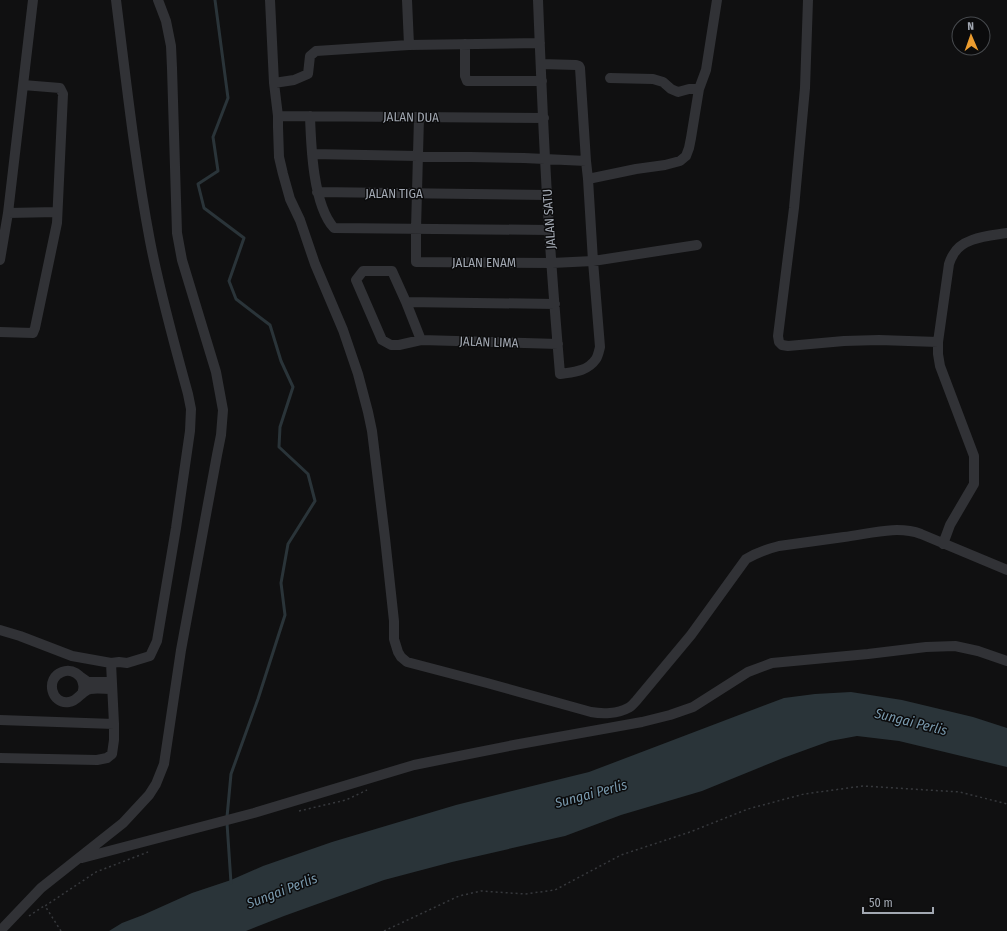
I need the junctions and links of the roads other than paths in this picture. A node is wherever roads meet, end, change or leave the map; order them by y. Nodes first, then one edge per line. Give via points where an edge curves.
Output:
1 (33, 0) edge
2 (116, 0) edge
3 (158, 0) edge
4 (270, 0) edge
5 (407, 0) edge
6 (538, 0) edge
7 (717, 0) edge
8 (808, 0) edge
9 (540, 43) junction
10 (465, 44) junction
11 (409, 45) junction
12 (541, 64) junction
13 (610, 78) dead end
14 (542, 81) junction
15 (274, 83) junction
16 (23, 85) junction
17 (699, 89) junction
18 (278, 116) junction
19 (310, 116) junction
20 (419, 117) junction
21 (544, 118) junction
22 (312, 154) junction
23 (419, 156) junction
24 (546, 160) junction
25 (586, 161) junction
26 (588, 179) junction
27 (317, 192) junction
28 (417, 192) junction
29 (547, 195) junction
30 (57, 212) junction
31 (8, 213) junction
32 (416, 229) junction
33 (549, 230) junction
34 (1007, 232) edge
35 (697, 245) dead end
36 (0, 260) edge
37 (593, 261) junction
38 (552, 263) junction
39 (406, 302) junction
40 (555, 304) junction
41 (0, 332) edge
42 (420, 340) junction
43 (938, 342) junction
44 (558, 344) junction
45 (943, 544) junction
46 (1007, 570) edge
47 (0, 630) edge
48 (1007, 661) edge
49 (115, 662) junction
50 (81, 678) junction
51 (112, 686) junction
52 (82, 694) junction
53 (0, 720) edge
54 (114, 724) junction
55 (0, 758) edge
56 (76, 859) junction
57 (0, 931) edge

1 - 16 street
2 - 49 street via 150,240 160,291 191,409 176,528 157,641 150,656 136,661
3 - 56 street via 166,21 171,53 177,233 182,260 216,372 222,410 221,435 164,764 156,784 142,803 123,823
4 - 15 street
5 - 11 street
6 - 9 street, JALAN SATU
7 - 17 street via 706,70
8 - 43 street via 806,88 778,342 788,346 880,340
9 - 10 street
9 - 12 street, JALAN SATU
10 - 11 street
10 - 14 street via 467,81
11 - 15 street via 316,51 310,56 308,74 294,80
12 - 14 street, JALAN SATU
12 - 25 street via 576,65 580,68
13 - 17 street via 654,79 678,92
14 - 21 street, JALAN SATU
15 - 18 street
16 - 30 street via 60,88 63,94
16 - 31 street
17 - 26 street via 691,138 686,156 680,161
18 - 19 street, JALAN DUA
18 - 45 street via 279,157 290,199 343,330 368,412 394,621 394,639 398,652 407,662 591,712 618,712 628,709 636,702 691,635 746,559 752,555 779,546 903,530 913,531
19 - 20 street, JALAN DUA
19 - 22 street
20 - 21 street, JALAN DUA
20 - 23 street
21 - 24 street, JALAN SATU
22 - 23 street
22 - 27 street
23 - 24 street
23 - 28 street
24 - 25 street
24 - 29 street, JALAN SATU
25 - 26 street
26 - 37 street
27 - 28 street, JALAN TIGA
27 - 32 street via 334,228
28 - 29 street, JALAN TIGA
28 - 32 street
29 - 33 street, JALAN SATU
30 - 31 street
30 - 41 street via 57,223 33,333
31 - 36 street
32 - 33 street
32 - 38 street, JALAN ENAM via 416,262
33 - 38 street, JALAN SATU
34 - 43 street via 970,240 962,244 952,255
35 - 37 street, JALAN ENAM
37 - 38 street, JALAN ENAM
37 - 44 street, JALAN SATU via 600,347 596,359 579,372 560,374
38 - 40 street, JALAN SATU
39 - 40 street
39 - 42 street
39 - 42 street via 392,271 363,271 356,280 382,340 391,345
40 - 44 street, JALAN SATU
42 - 44 street, JALAN LIMA
43 - 45 street via 942,372 974,456 974,484 950,525
45 - 46 street
47 - 49 street via 72,656
48 - 56 street via 955,646 772,663 748,672 693,707 670,715 414,765 254,813
49 - 51 street
50 - 51 street via 88,682
50 - 52 street via 84,685
50 - 52 street via 75,672 66,670 58,673 53,679 51,688 60,701 76,700
51 - 52 street via 89,689
51 - 54 street
53 - 54 street
54 - 55 street via 112,754 107,758
56 - 57 street via 41,888

